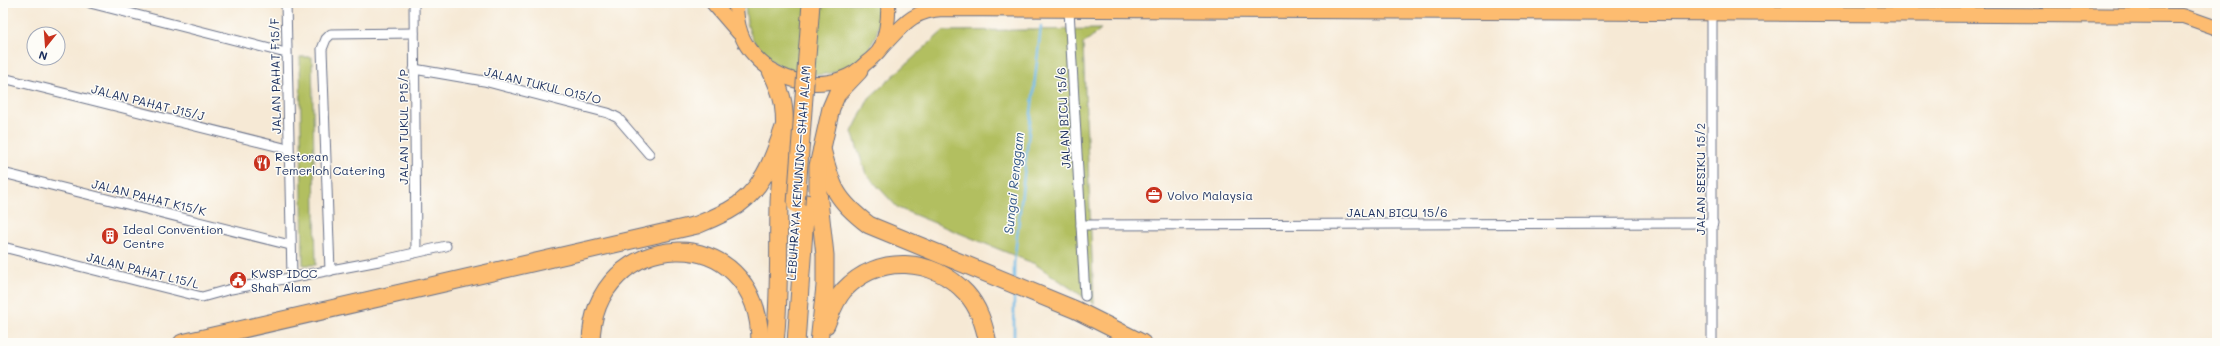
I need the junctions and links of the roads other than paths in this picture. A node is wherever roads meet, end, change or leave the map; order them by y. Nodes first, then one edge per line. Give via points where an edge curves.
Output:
1 (90, 3) edge
2 (286, 3) edge
3 (414, 3) edge
4 (713, 3) edge
5 (736, 3) edge
6 (811, 3) edge
7 (821, 3) edge
8 (888, 3) edge
9 (1069, 10) junction
10 (1712, 15) junction
11 (2217, 28) edge
12 (414, 32) junction
13 (742, 36) junction
14 (880, 49) junction
15 (286, 53) junction
16 (414, 69) junction
17 (771, 71) junction
18 (859, 71) junction
19 (3, 78) edge
20 (784, 127) junction
21 (288, 149) junction
22 (822, 149) junction
23 (649, 154) dead end
24 (3, 172) edge
25 (801, 204) junction
26 (1713, 223) junction
27 (1081, 225) junction
28 (794, 232) junction
29 (290, 245) junction
30 (446, 246) dead end
31 (3, 247) edge
32 (416, 252) junction
33 (780, 267) junction
34 (330, 271) junction
35 (292, 277) junction
36 (800, 285) junction
37 (1085, 296) dead end
38 (816, 342) edge
39 (182, 343) edge
40 (592, 343) edge
41 (760, 343) edge
42 (774, 343) edge
43 (786, 343) edge
44 (796, 343) edge
45 (988, 343) edge
46 (1142, 343) edge
47 (1712, 343) edge

1 - 15 street
2 - 15 street, JALAN PAHAT F15/F
3 - 12 street, JALAN TUKUL P15/P
4 - 13 main road
5 - 13 main road via 736,17
6 - 25 highway, LEBUHRAYA KEMUNING–SHAH ALAM, bridge
7 - 25 highway, LEBUHRAYA KEMUNING–SHAH ALAM
8 - 14 main road via 888,18
9 - 10 main road
9 - 14 main road via 924,11 910,19
9 - 27 street, JALAN BICU 15/6
10 - 11 main road via 2183,16
10 - 26 street, JALAN SESIKU 15/2
12 - 16 street, JALAN TUKUL P15/P
12 - 34 street via 331,34 322,49
13 - 17 main road via 754,56
14 - 18 main road
15 - 21 street, JALAN PAHAT F15/F
16 - 23 street, JALAN TUKUL O15/O via 484,82 608,113 618,118
16 - 32 street, JALAN TUKUL P15/P
17 - 18 main road via 800,83 830,82
17 - 20 highway via 783,102
18 - 22 highway via 837,94 827,120
19 - 21 street, JALAN PAHAT J15/J
20 - 33 highway via 779,194
20 - 39 highway via 766,175 754,190 728,211 697,225
21 - 29 street, JALAN PAHAT F15/F
22 - 38 highway via 818,166 818,192 825,255 825,286
22 - 46 highway via 830,182 836,194 849,210 869,225 1076,310
24 - 29 street, JALAN PAHAT K15/K
25 - 28 highway, LEBUHRAYA KEMUNING–SHAH ALAM
25 - 36 highway, LEBUHRAYA KEMUNING–SHAH ALAM
26 - 27 street, JALAN BICU 15/6
26 - 47 street, JALAN SESIKU 15/2
27 - 37 street, JALAN BICU 15/6
28 - 33 highway
28 - 43 highway, LEBUHRAYA KEMUNING–SHAH ALAM
29 - 35 street
30 - 32 street, JALAN PAHAT L15/L
31 - 35 street, JALAN PAHAT L15/L via 202,297
32 - 34 street, JALAN PAHAT L15/L
33 - 42 highway
34 - 35 street, JALAN PAHAT L15/L
36 - 38 highway
36 - 44 highway, LEBUHRAYA KEMUNING–SHAH ALAM
38 - 45 highway via 843,291 854,281 884,265 905,264 938,272 966,294 979,314
40 - 41 highway via 592,325 596,309 602,295 621,273 643,258 666,251 685,250 709,256 731,269 746,286 755,305

